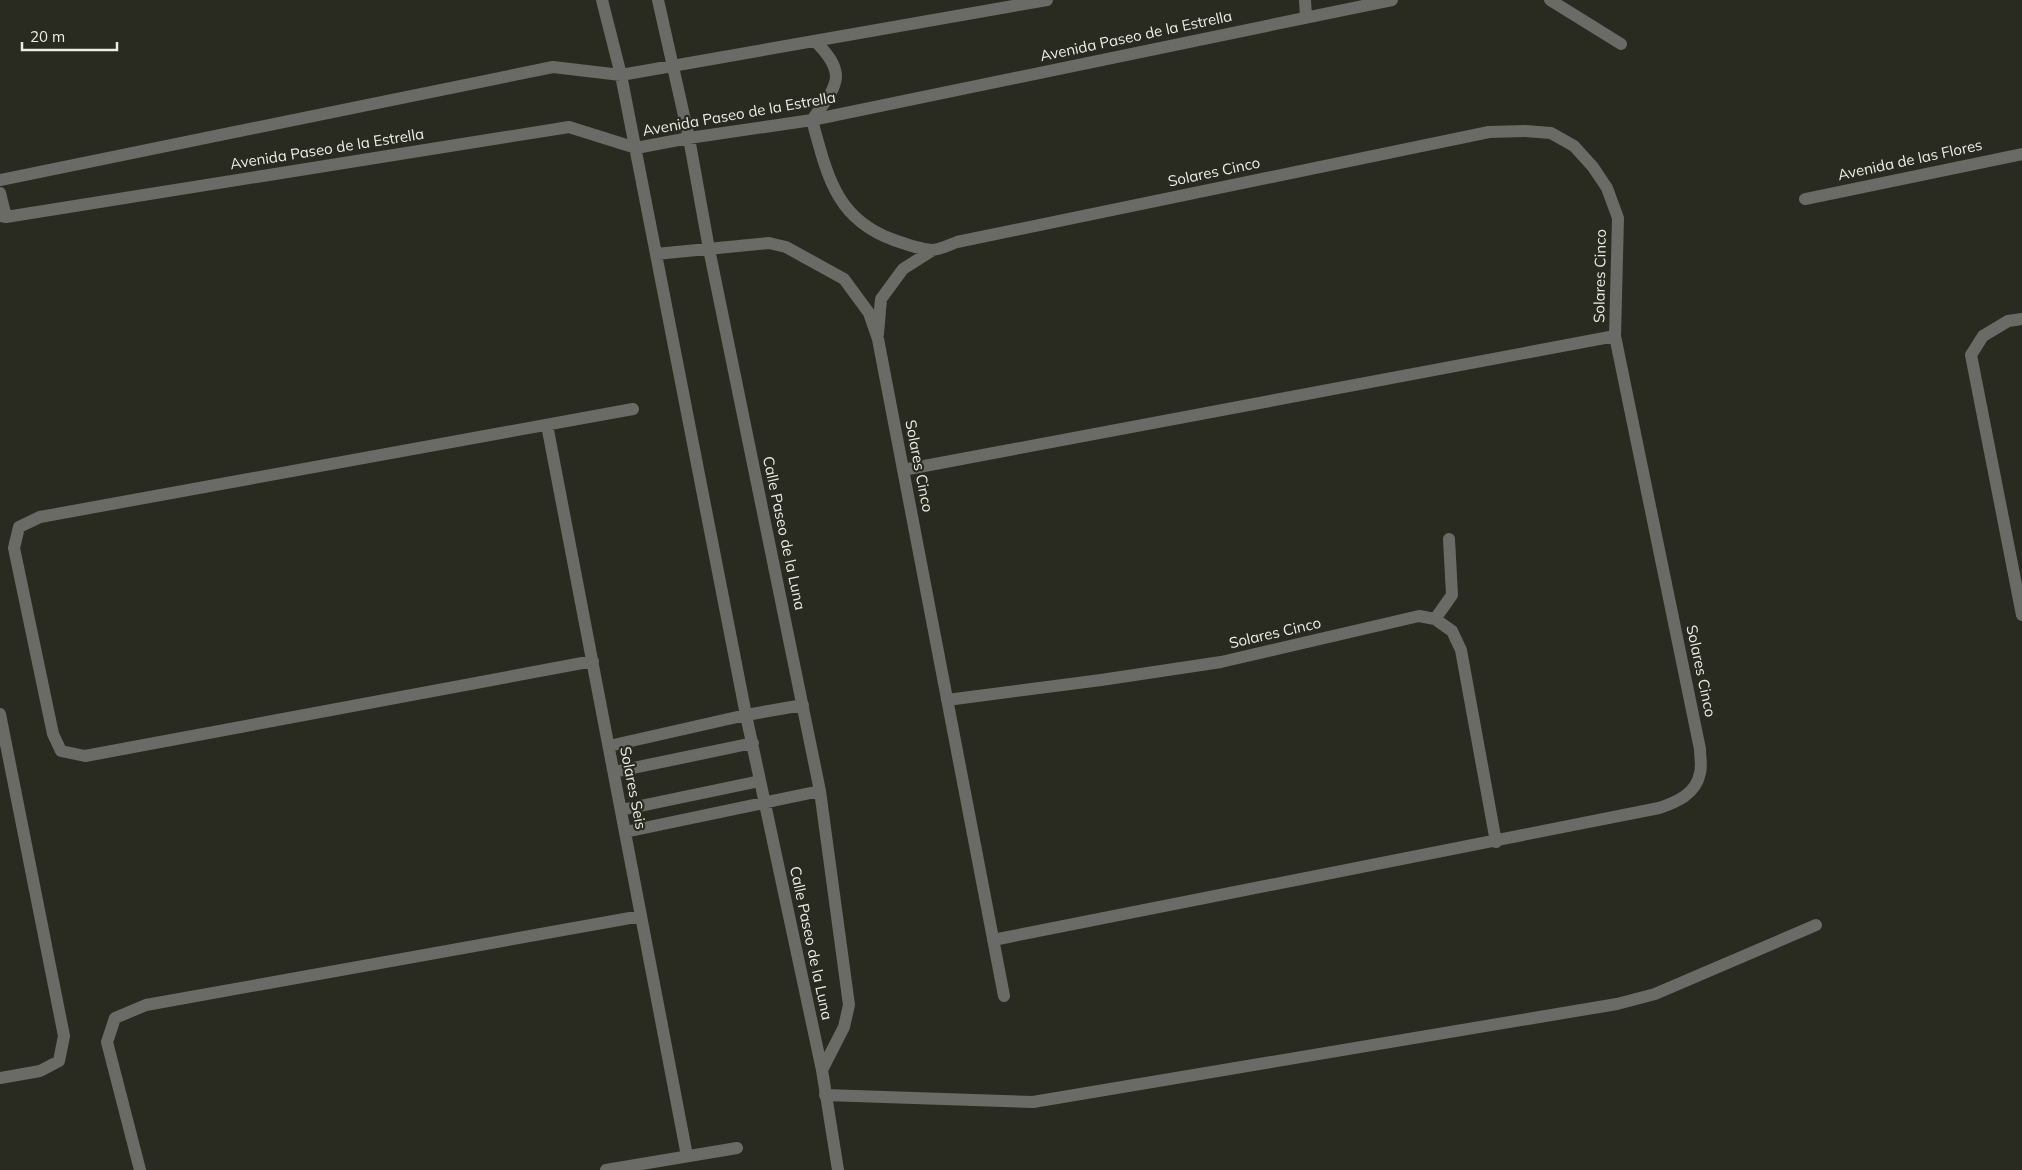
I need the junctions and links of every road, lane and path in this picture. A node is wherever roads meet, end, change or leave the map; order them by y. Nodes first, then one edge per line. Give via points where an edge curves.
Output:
1 (602, 0) edge
2 (658, 0) edge
3 (1047, 0) edge
4 (1305, 0) edge
5 (1392, 0) edge
6 (1550, 0) edge
7 (1306, 17) junction
8 (814, 41) junction
9 (1621, 44) dead end
10 (674, 66) junction
11 (621, 75) junction
12 (812, 120) junction
13 (689, 138) junction
14 (636, 148) junction
15 (2022, 154) edge
16 (0, 180) edge
17 (0, 193) edge
18 (1804, 199) dead end
19 (3, 217) edge
20 (709, 249) junction
21 (932, 250) junction
22 (656, 254) junction
23 (2022, 319) edge
24 (1615, 336) junction
25 (878, 339) junction
26 (632, 409) dead end
27 (547, 426) junction
28 (903, 470) junction
29 (1449, 538) dead end
30 (2022, 615) edge
31 (1435, 619) junction
32 (593, 661) junction
33 (947, 700) junction
34 (802, 705) junction
35 (0, 714) edge
36 (746, 715) junction
37 (753, 743) junction
38 (608, 746) junction
39 (614, 772) junction
40 (760, 781) junction
41 (820, 791) junction
42 (764, 803) junction
43 (621, 810) junction
44 (625, 832) junction
45 (1496, 842) junction
46 (641, 916) junction
47 (1816, 924) dead end
48 (993, 940) junction
49 (1004, 996) dead end
50 (822, 1070) junction
51 (0, 1078) edge
52 (825, 1095) junction
53 (737, 1148) dead end
54 (688, 1156) junction
55 (140, 1170) edge
56 (606, 1170) edge
57 (838, 1170) edge

1 - 11 street, Calle Paseo de la Luna
2 - 10 street, Calle Paseo de la Luna
3 - 8 street, Avenida Paseo de la Estrella
4 - 7 street
5 - 7 street, Avenida Paseo de la Estrella
6 - 9 street
7 - 12 street, Avenida Paseo de la Estrella
8 - 10 street, Avenida Paseo de la Estrella
8 - 12 street via 829,55 837,75 834,90
10 - 11 street, Avenida Paseo de la Estrella
10 - 13 street, Calle Paseo de la Luna
11 - 14 street, Calle Paseo de la Luna
11 - 16 street, Avenida Paseo de la Estrella via 554,68
12 - 13 street, Avenida Paseo de la Estrella
12 - 21 street via 833,186 846,209 877,234
13 - 14 street, Avenida Paseo de la Estrella
13 - 20 street, Calle Paseo de la Luna
14 - 19 street, Avenida Paseo de la Estrella via 569,127
14 - 22 street, Calle Paseo de la Luna
15 - 18 street, Avenida de las Flores
17 - 19 street
20 - 22 street, Solares Cinco
20 - 25 street, Solares Cinco via 769,243 786,247 844,279 869,313
20 - 34 street, Calle Paseo de la Luna
21 - 24 street, Solares Cinco via 957,242 1489,132 1550,133 1574,146 1593,166 1607,188 1618,218
21 - 25 street, Solares Cinco via 903,269 881,299
22 - 36 street, Calle Paseo de la Luna
23 - 30 street via 2008,321 1983,336 1971,355
24 - 28 street
24 - 45 street, Solares Cinco via 1700,748 1700,773 1694,789 1680,800 1659,808
25 - 28 street, Solares Cinco
26 - 27 street
27 - 32 street, Solares Seis
27 - 32 street via 40,517 19,527 14,548 53,734 61,751 85,756
28 - 33 street, Solares Cinco
29 - 31 street via 1452,595
31 - 33 street, Solares Cinco via 1419,616 1393,621 1221,662
31 - 45 street via 1452,631 1461,650
32 - 38 street, Solares Seis
33 - 48 street, Solares Cinco
34 - 36 street
34 - 41 street, Calle Paseo de la Luna
35 - 51 street via 64,1036 59,1061 40,1071
36 - 37 street, Calle Paseo de la Luna
36 - 38 street
37 - 39 street
37 - 40 street, Calle Paseo de la Luna
38 - 39 street, Solares Seis
39 - 43 street, Solares Seis
40 - 42 street, Calle Paseo de la Luna
40 - 43 street
41 - 42 street
41 - 50 street, Calle Paseo de la Luna via 849,1005 844,1027
42 - 44 street
42 - 50 street, Calle Paseo de la Luna
43 - 44 street, Solares Seis
44 - 46 street, Solares Seis
45 - 48 street, Solares Cinco
46 - 54 street, Solares Seis
46 - 55 street via 146,1005 115,1018 107,1042
47 - 52 street via 1654,994 1617,1004 1033,1102
48 - 49 street, Solares Cinco
50 - 52 street, Calle Paseo de la Luna
52 - 57 street, Calle Paseo de la Luna
53 - 54 street
54 - 56 street

